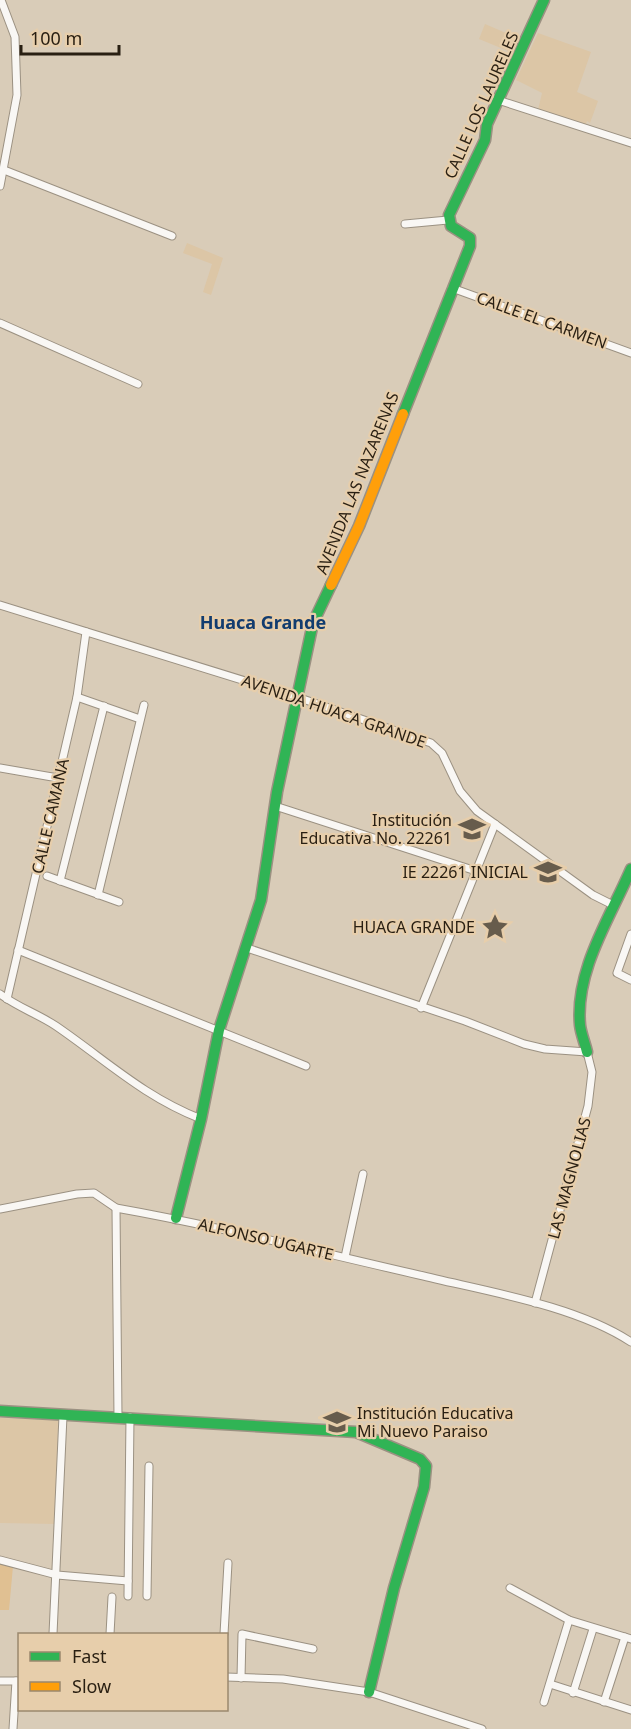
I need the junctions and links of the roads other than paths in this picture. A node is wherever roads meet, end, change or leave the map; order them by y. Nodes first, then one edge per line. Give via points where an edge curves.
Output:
1 (1, 0) edge
2 (544, 0) edge
3 (498, 100) junction
4 (631, 143) edge
5 (4, 170) junction
6 (0, 186) edge
7 (448, 221) junction
8 (405, 224) dead end
9 (172, 236) dead end
10 (452, 288) junction
11 (0, 323) edge
12 (631, 353) edge
13 (138, 384) dead end
14 (0, 605) edge
15 (86, 632) junction
16 (77, 697) junction
17 (297, 697) junction
18 (144, 705) dead end
19 (104, 706) junction
20 (140, 719) junction
21 (0, 768) edge
22 (58, 778) junction
23 (275, 806) junction
24 (495, 824) junction
25 (476, 870) junction
26 (630, 874) edge
27 (47, 876) dead end
28 (60, 880) junction
29 (98, 895) junction
30 (119, 902) dead end
31 (613, 905) junction
32 (631, 934) edge
33 (247, 948) junction
34 (18, 950) junction
35 (631, 980) edge
36 (0, 994) edge
37 (7, 999) junction
38 (421, 1008) junction
39 (219, 1030) junction
40 (587, 1052) junction
41 (306, 1066) dead end
42 (201, 1119) junction
43 (363, 1174) dead end
44 (116, 1208) junction
45 (0, 1209) edge
46 (176, 1218) junction
47 (345, 1257) junction
48 (535, 1303) junction
49 (631, 1342) edge
50 (0, 1412) edge
51 (63, 1416) junction
52 (124, 1417) junction
53 (149, 1466) dead end
54 (0, 1560) edge
55 (228, 1563) dead end
56 (57, 1575) junction
57 (128, 1581) junction
58 (510, 1588) dead end
59 (128, 1596) dead end
60 (147, 1596) dead end
61 (112, 1597) dead end
62 (569, 1620) junction
63 (593, 1629) junction
64 (53, 1633) edge
65 (110, 1633) edge
66 (224, 1633) edge
67 (628, 1638) edge
68 (313, 1649) dead end
69 (228, 1677) edge
70 (241, 1678) junction
71 (17, 1680) edge
72 (0, 1681) edge
73 (550, 1684) junction
74 (369, 1692) junction
75 (573, 1693) junction
76 (544, 1702) dead end
77 (604, 1702) junction
78 (631, 1710) edge
79 (13, 1729) edge
80 (482, 1729) edge

1 - 5 street via 15,37 17,95
2 - 3 street, CALLE LOS LAURELES
3 - 4 street
3 - 7 street, CALLE LOS LAURELES via 487,124 485,140
5 - 6 street
5 - 9 street
7 - 8 street
7 - 10 street, AVENIDA LAS NAZARENAS via 471,240
10 - 12 street, CALLE EL CARMEN
10 - 17 street, AVENIDA LAS NAZARENAS via 359,526 316,612
11 - 13 street
14 - 15 street, AVENIDA HUACA GRANDE
15 - 16 street, CALLE CAMANA
15 - 17 street, AVENIDA HUACA GRANDE
16 - 19 street
16 - 22 street, CALLE CAMANA
17 - 23 street, AVENIDA LAS NAZARENAS
17 - 24 street, AVENIDA HUACA GRANDE via 431,743 442,753 460,791
18 - 20 street
19 - 20 street
19 - 28 street
20 - 29 street
21 - 22 street
22 - 34 street, CALLE CAMANA
23 - 25 street
23 - 33 street, AVENIDA LAS NAZARENAS via 261,900
24 - 25 street
24 - 31 street, AVENIDA HUACA GRANDE via 593,895
25 - 38 street
26 - 31 street
27 - 28 street
28 - 29 street
29 - 30 street
31 - 40 street via 581,999 580,1025
32 - 35 street via 617,974
33 - 38 street
33 - 39 street, AVENIDA LAS NAZARENAS
34 - 37 street, CALLE CAMANA
34 - 39 street via 150,1006
36 - 37 street
37 - 42 street via 42,1016 159,1101
38 - 40 street via 524,1044
39 - 41 street
39 - 42 street, AVENIDA LAS NAZARENAS
40 - 48 street, LAS MAGNOLIAS via 592,1072 588,1106
42 - 46 street, AVENIDA LAS NAZARENAS
43 - 47 street
44 - 45 street, ALFONSO UGARTE via 94,1193
44 - 46 street, ALFONSO UGARTE
44 - 52 street
46 - 47 street, ALFONSO UGARTE
47 - 48 street, ALFONSO UGARTE
48 - 49 street, ALFONSO UGARTE via 607,1328
50 - 51 street
51 - 52 street
51 - 56 street
52 - 57 street
52 - 74 street via 356,1432 420,1459 426,1466 426,1481
53 - 60 street
54 - 56 street
55 - 66 street
56 - 57 street
56 - 64 street
57 - 59 street
58 - 62 street
61 - 65 street
62 - 63 street
62 - 73 street
63 - 67 street
63 - 75 street
67 - 77 street
68 - 70 street via 242,1634
69 - 70 street
70 - 74 street
71 - 72 street
71 - 79 street
73 - 75 street
73 - 76 street
74 - 80 street
75 - 77 street
77 - 78 street

